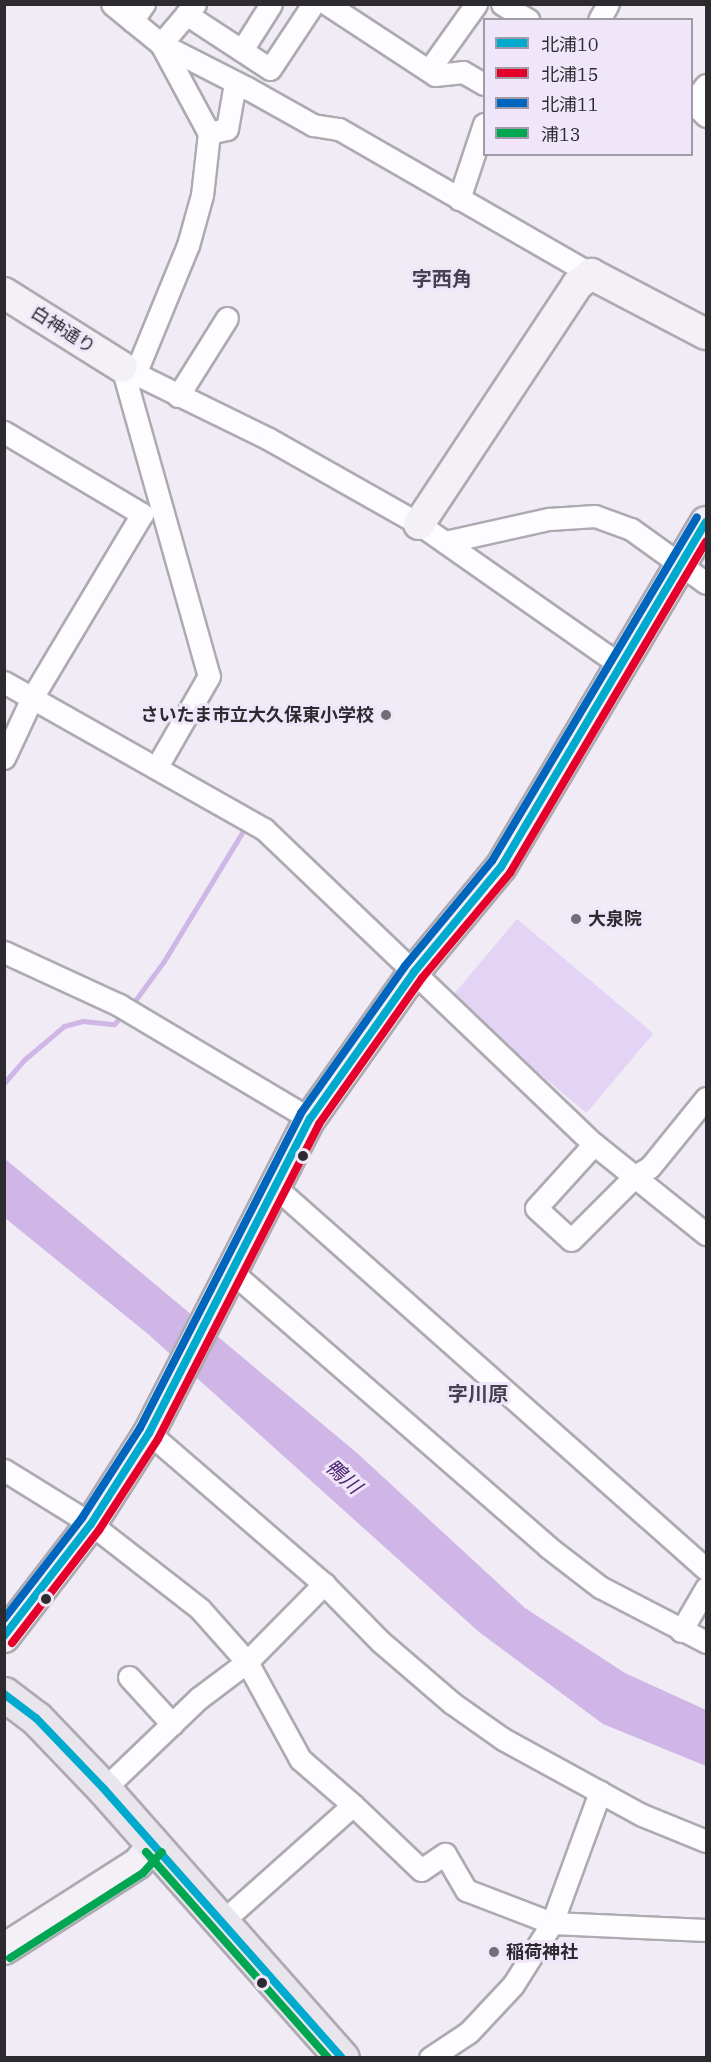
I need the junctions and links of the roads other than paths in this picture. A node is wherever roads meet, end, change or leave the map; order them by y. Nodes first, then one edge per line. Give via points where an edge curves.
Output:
1 (112, 4) edge
2 (271, 4) edge
3 (313, 4) edge
4 (327, 4) edge
5 (476, 4) edge
6 (502, 4) edge
7 (608, 4) edge
8 (191, 9) edge
9 (138, 13) edge
10 (526, 18) edge
11 (600, 18) edge
12 (161, 44) junction
13 (242, 50) junction
14 (429, 70) junction
15 (483, 83) edge
16 (706, 85) edge
17 (247, 88) junction
18 (693, 101) edge
19 (693, 103) edge
20 (706, 116) edge
21 (483, 127) edge
22 (208, 133) junction
23 (459, 199) junction
24 (591, 274) junction
25 (4, 293) edge
26 (227, 318) dead end
27 (706, 334) edge
28 (128, 370) junction
29 (178, 396) junction
30 (4, 432) edge
31 (706, 522) edge
32 (419, 524) junction
33 (445, 542) junction
34 (681, 565) junction
35 (706, 583) edge
36 (623, 666) junction
37 (4, 682) edge
38 (32, 698) junction
39 (4, 758) edge
40 (156, 768) junction
41 (4, 952) edge
42 (414, 972) junction
43 (706, 1098) edge
44 (310, 1119) junction
45 (594, 1144) junction
46 (635, 1176) junction
47 (274, 1186) junction
48 (706, 1234) edge
49 (228, 1281) junction
50 (154, 1423) junction
51 (4, 1470) edge
52 (92, 1524) junction
53 (706, 1569) edge
54 (324, 1584) junction
55 (706, 1588) edge
56 (681, 1631) junction
57 (4, 1637) edge
58 (706, 1642) edge
59 (247, 1662) junction
60 (129, 1677) dead end
61 (4, 1694) edge
62 (172, 1724) junction
63 (105, 1789) junction
64 (600, 1792) junction
65 (353, 1805) junction
66 (706, 1841) edge
67 (154, 1845) junction
68 (223, 1921) junction
69 (552, 1923) junction
70 (706, 1930) edge
71 (4, 1949) edge
72 (342, 2058) edge
73 (430, 2058) edge

1 - 9 street
2 - 13 street
3 - 13 street via 270,69
4 - 14 street
5 - 14 street
6 - 10 street
7 - 11 street
8 - 12 street
8 - 13 street
9 - 12 street
12 - 17 street
12 - 22 street
14 - 15 street via 435,75 463,72
16 - 18 street
17 - 22 street via 234,89 228,129
17 - 23 street via 314,125 339,129
19 - 20 street
21 - 23 street
22 - 28 street via 202,195 188,245
23 - 24 street
24 - 27 street
24 - 32 street via 577,285
25 - 28 street, 白神通り
26 - 29 street
28 - 29 street
28 - 40 street via 209,676
29 - 32 street via 268,439
30 - 38 street via 142,514
31 - 34 street
32 - 33 street
33 - 34 street via 549,519 595,516 631,529
33 - 36 street
34 - 35 street
34 - 36 street
36 - 42 street via 501,867
37 - 38 street
38 - 39 street
38 - 40 street
40 - 42 street via 264,829
41 - 44 street via 119,1005
42 - 44 street
42 - 45 street
43 - 46 street via 650,1167
44 - 47 street
45 - 46 street
45 - 46 street via 536,1208 571,1240
46 - 48 street
47 - 49 street
47 - 53 street
49 - 50 street
49 - 56 street via 548,1547 600,1587
50 - 52 street
50 - 54 street
51 - 52 street
52 - 57 street
52 - 59 street via 200,1609
54 - 59 street
54 - 64 street via 381,1642 452,1703 503,1739
55 - 56 street
56 - 58 street
59 - 62 street
59 - 65 street via 300,1759
60 - 62 street
61 - 63 main road via 52,1734
62 - 63 street
63 - 67 main road
64 - 66 street via 642,1815
64 - 69 street
65 - 68 street
65 - 69 street via 421,1870 445,1854 465,1890
67 - 68 main road
67 - 71 street via 137,1864
68 - 72 main road
69 - 70 street
69 - 73 street via 513,1985 469,2032

